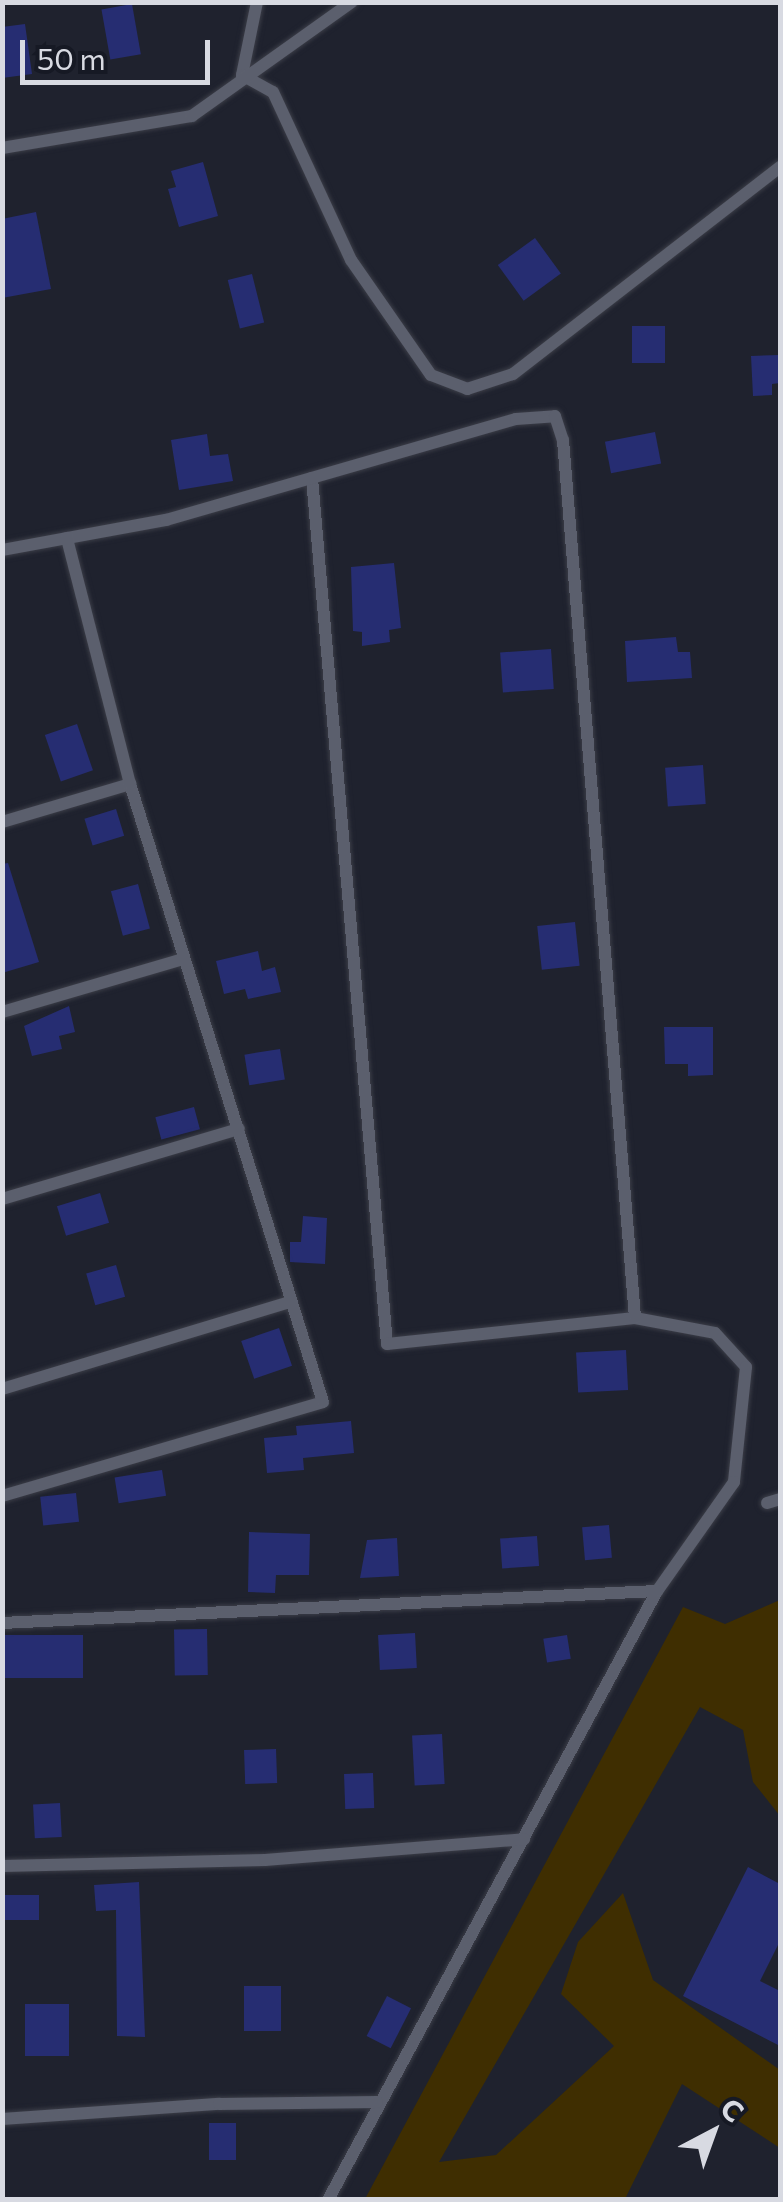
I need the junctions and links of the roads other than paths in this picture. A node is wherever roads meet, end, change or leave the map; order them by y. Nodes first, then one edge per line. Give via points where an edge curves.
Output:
1 (256, 2) edge
2 (352, 2) edge
3 (242, 76) junction
4 (2, 148) edge
5 (780, 167) edge
6 (312, 478) junction
7 (66, 538) junction
8 (2, 550) edge
9 (130, 784) junction
10 (2, 822) edge
11 (183, 959) junction
12 (2, 1012) edge
13 (239, 1129) junction
14 (2, 1199) edge
15 (287, 1303) junction
16 (635, 1318) junction
17 (2, 1389) edge
18 (2, 1496) edge
19 (657, 1591) junction
20 (2, 1624) edge
21 (524, 1838) junction
22 (2, 1866) edge
23 (377, 2102) junction
24 (2, 2119) edge
25 (328, 2200) edge

1 - 3 lane
2 - 3 lane via 277,60
3 - 4 lane via 192,116
3 - 5 lane via 273,92 352,260 431,375 467,389 514,374
6 - 7 lane via 166,520
6 - 16 lane via 387,1344
6 - 16 lane via 516,419 554,416 563,440
7 - 8 lane
7 - 9 lane
9 - 10 lane
9 - 11 lane
11 - 12 lane
11 - 13 lane
13 - 14 lane
13 - 15 lane
15 - 17 lane
15 - 18 lane via 322,1402
16 - 19 lane via 715,1333 746,1367 734,1482
19 - 20 lane
19 - 21 lane
21 - 22 lane via 265,1860
21 - 23 lane
23 - 24 lane via 219,2104
23 - 25 lane

